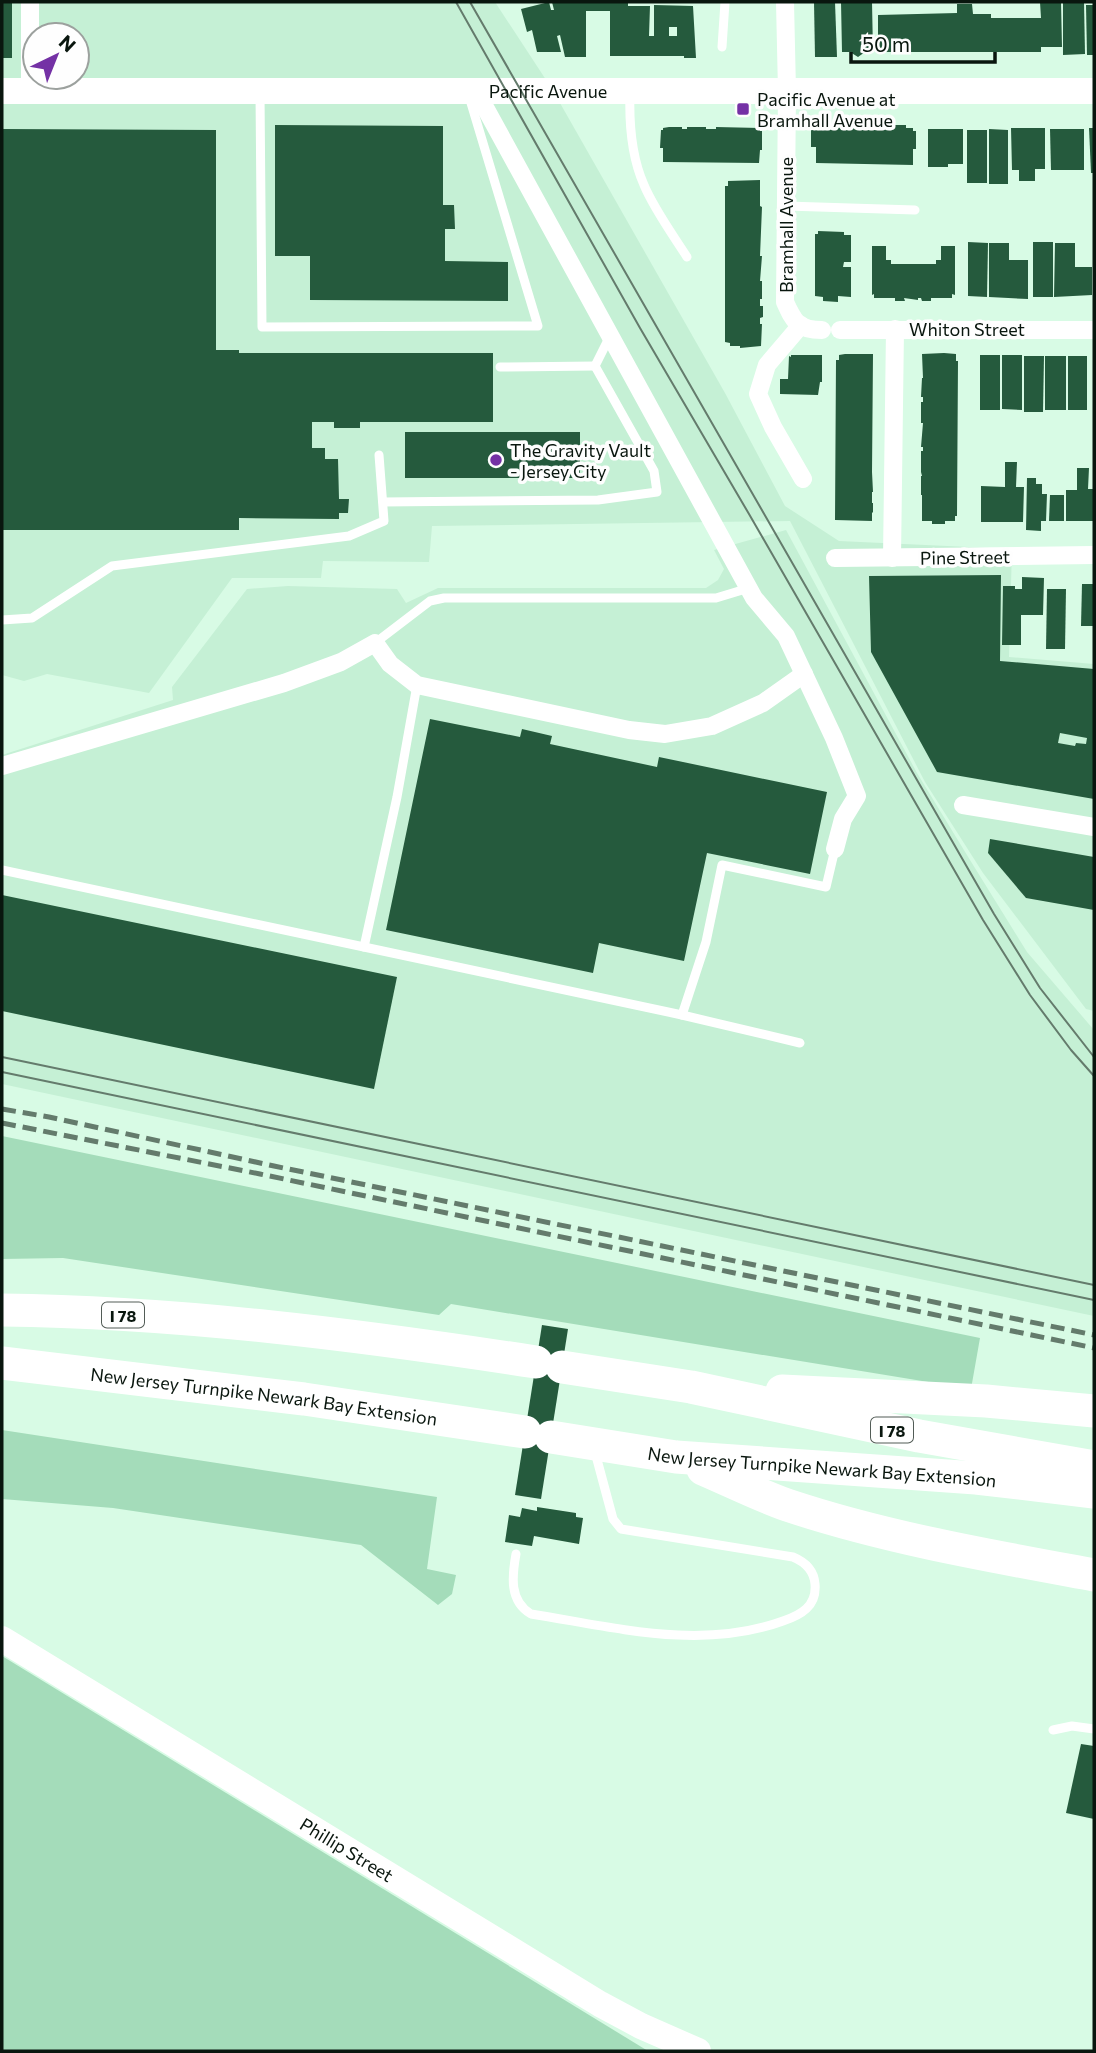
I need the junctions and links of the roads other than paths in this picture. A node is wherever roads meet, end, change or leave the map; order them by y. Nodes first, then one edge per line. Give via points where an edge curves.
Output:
1 (30, 2) edge
2 (725, 2) edge
3 (785, 2) edge
4 (30, 21) edge
5 (722, 47) dead end
6 (2, 91) edge
7 (21, 91) edge
8 (91, 91) edge
9 (260, 91) junction
10 (472, 91) junction
11 (630, 91) junction
12 (787, 91) junction
13 (1094, 91) edge
14 (786, 206) junction
15 (915, 210) dead end
16 (687, 257) dead end
17 (797, 323) junction
18 (895, 329) junction
19 (1094, 330) edge
20 (611, 335) junction
21 (595, 366) junction
22 (500, 368) dead end
23 (379, 456) dead end
24 (803, 480) dead end
25 (383, 502) junction
26 (1094, 555) edge
27 (835, 558) dead end
28 (892, 558) junction
29 (749, 588) junction
30 (2, 620) edge
31 (375, 643) junction
32 (804, 674) junction
33 (417, 685) junction
34 (2, 766) edge
35 (963, 805) dead end
36 (1094, 827) edge
37 (835, 849) joint
38 (2, 870) edge
39 (364, 947) junction
40 (682, 1015) junction
41 (800, 1043) dead end
42 (2, 1310) edge
43 (2, 1363) edge
44 (691, 1387) junction
45 (1094, 1411) edge
46 (593, 1443) junction
47 (676, 1457) junction
48 (1094, 1467) edge
49 (1094, 1492) edge
50 (516, 1554) dead end
51 (1094, 1575) edge
52 (2, 1639) edge
53 (1094, 1729) edge
54 (1053, 1730) dead end
55 (698, 2051) edge

1 - 4 street
2 - 5 lane
3 - 12 street, Bramhall Avenue
6 - 7 street, Pacific Avenue
8 - 9 street, Pacific Avenue
9 - 10 street, Pacific Avenue
9 - 10 lane via 262,327 538,326
10 - 11 street, Pacific Avenue
10 - 20 street
11 - 12 street, Pacific Avenue
11 - 16 lane via 632,146 644,186
12 - 13 street, Pacific Avenue
12 - 14 street, Bramhall Avenue
14 - 15 lane
14 - 17 street, Bramhall Avenue via 785,302
17 - 18 street, Whiton Street via 809,330
17 - 24 street via 767,365 758,394
18 - 19 street, Whiton Street
18 - 28 street
20 - 21 lane
20 - 29 street
21 - 22 lane
21 - 25 lane via 654,471 657,492 598,500
23 - 25 lane
25 - 30 lane via 384,521 349,536 112,566 32,618
26 - 28 street, Pine Street
27 - 28 street, Pine Street
29 - 31 lane via 716,598 444,598 430,601
29 - 32 street via 786,636
31 - 33 street via 390,664
31 - 34 street via 341,662 284,683
32 - 33 street via 763,703 712,726 665,734
32 - 37 street via 857,796 843,819
33 - 39 lane
35 - 36 street
37 - 40 lane via 826,887 722,864 706,942
38 - 39 lane
39 - 40 lane
40 - 41 lane
42 - 44 highway, New Jersey Turnpike Newark Bay Extension / I 78 via 127,1315 310,1331
43 - 46 highway, New Jersey Turnpike Newark Bay Extension via 304,1399
44 - 45 highway via 913,1396
44 - 48 highway, New Jersey Turnpike Newark Bay Extension / I 78 via 946,1442
46 - 47 highway, New Jersey Turnpike Newark Bay Extension
46 - 50 lane via 613,1519 621,1529 793,1557 805,1564 813,1577 808,1608 752,1631 694,1636 531,1614 514,1593
47 - 49 highway, New Jersey Turnpike Newark Bay Extension via 976,1478
47 - 51 highway via 785,1504 855,1525
52 - 55 street, Phillip Street via 600,2004
53 - 54 lane via 1072,1726

